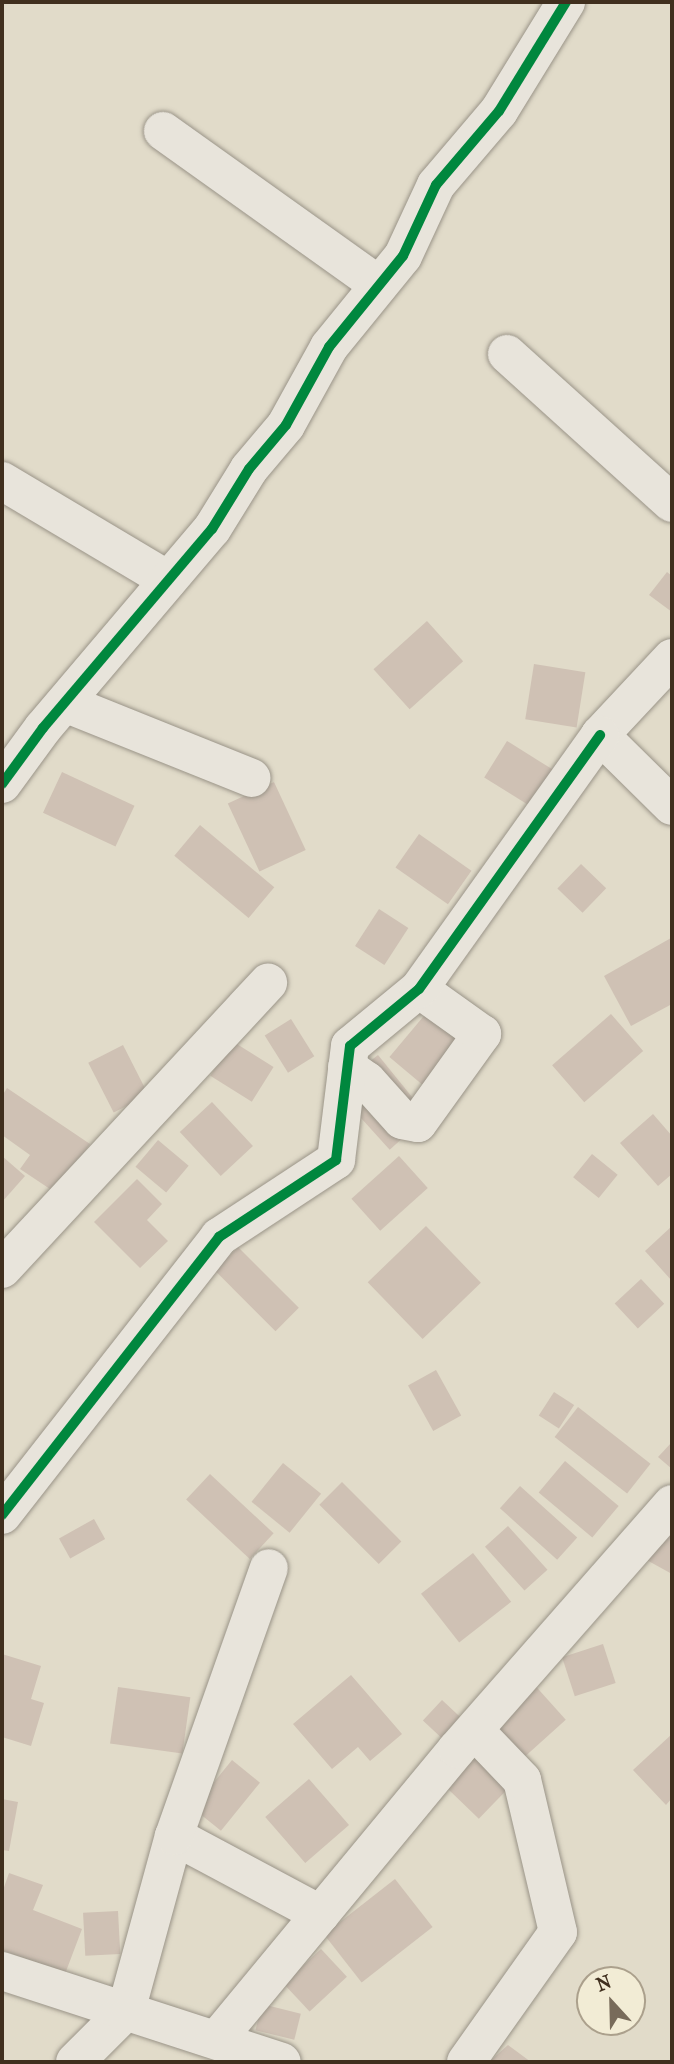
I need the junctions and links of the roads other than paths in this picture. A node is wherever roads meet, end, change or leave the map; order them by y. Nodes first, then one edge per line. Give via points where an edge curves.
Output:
1 (566, 2) edge
2 (163, 131) dead end
3 (379, 285) junction
4 (507, 354) dead end
5 (2, 481) edge
6 (672, 503) edge
7 (168, 580) junction
8 (672, 658) edge
9 (65, 703) junction
10 (600, 735) junction
11 (252, 778) dead end
12 (2, 784) edge
13 (672, 806) edge
14 (268, 984) dead end
15 (419, 989) junction
16 (347, 1067) junction
17 (2, 1269) edge
18 (672, 1504) edge
19 (2, 1515) edge
20 (269, 1568) dead end
21 (474, 1730) junction
22 (173, 1836) junction
23 (320, 1914) junction
24 (2, 1971) edge
25 (127, 2011) junction
26 (217, 2039) junction
27 (75, 2062) edge
28 (282, 2062) edge
29 (466, 2062) edge

1 - 3 street via 499,111 436,185 403,256
2 - 3 street
3 - 7 street via 330,347 286,425 249,469 212,529
4 - 6 street
5 - 7 street
7 - 9 street
8 - 10 street
9 - 11 street
9 - 12 street
10 - 13 street
10 - 15 street
14 - 17 street
15 - 16 street via 350,1046
15 - 16 street via 482,1034 418,1123 402,1120 367,1081
16 - 19 street via 335,1160 219,1237
18 - 21 street
20 - 22 street
21 - 23 street
21 - 29 street via 522,1780 558,1932
22 - 23 street
22 - 25 street
23 - 26 street
24 - 25 street
25 - 26 street
25 - 27 street
26 - 28 street

